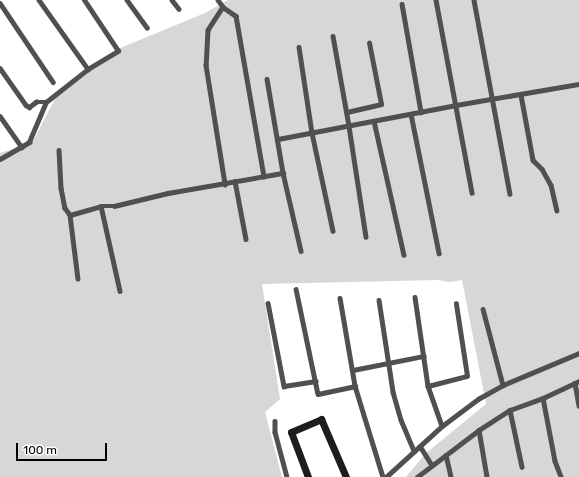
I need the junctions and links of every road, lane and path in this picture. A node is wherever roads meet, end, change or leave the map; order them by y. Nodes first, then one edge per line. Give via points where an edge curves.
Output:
1 (39, 0) edge
2 (84, 0) edge
3 (127, 0) edge
4 (172, 0) edge
5 (436, 0) edge
6 (474, 0) edge
7 (218, 1) edge
8 (0, 3) edge
9 (402, 4) dead end
10 (223, 7) junction
11 (179, 9) dead end
12 (147, 28) dead end
13 (333, 36) dead end
14 (369, 43) dead end
15 (299, 47) dead end
16 (0, 68) edge
17 (88, 69) junction
18 (267, 79) dead end
19 (53, 82) dead end
20 (579, 84) edge
21 (521, 96) junction
22 (492, 100) junction
23 (46, 102) junction
24 (456, 106) junction
25 (347, 112) junction
26 (421, 112) junction
27 (410, 114) junction
28 (0, 116) edge
29 (374, 121) junction
30 (349, 126) junction
31 (312, 133) junction
32 (278, 140) junction
33 (22, 147) junction
34 (59, 150) dead end
35 (0, 159) edge
36 (283, 173) junction
37 (264, 177) junction
38 (235, 181) junction
39 (225, 184) junction
40 (472, 194) dead end
41 (510, 194) dead end
42 (101, 206) junction
43 (557, 210) dead end
44 (70, 215) junction
45 (333, 231) dead end
46 (366, 238) dead end
47 (246, 239) dead end
48 (301, 251) dead end
49 (439, 253) dead end
50 (404, 254) dead end
51 (78, 279) dead end
52 (296, 289) dead end
53 (120, 291) dead end
54 (415, 297) dead end
55 (340, 298) dead end
56 (378, 300) dead end
57 (268, 303) dead end
58 (456, 304) dead end
59 (483, 309) dead end
60 (579, 353) edge
61 (424, 356) junction
62 (388, 364) junction
63 (352, 370) junction
64 (316, 381) junction
65 (577, 382) edge
66 (503, 385) junction
67 (355, 386) junction
68 (428, 386) junction
69 (543, 398) junction
70 (579, 406) edge
71 (510, 410) junction
72 (275, 421) dead end
73 (442, 426) junction
74 (479, 430) junction
75 (420, 446) junction
76 (414, 451) junction
77 (446, 455) junction
78 (432, 465) junction
79 (522, 467) dead end
80 (287, 477) edge
81 (308, 477) edge
82 (346, 477) edge
83 (383, 477) edge
84 (386, 477) edge
85 (418, 477) edge
86 (451, 477) edge
87 (487, 477) edge
88 (561, 477) edge

1 - 17 street
2 - 17 street via 118,51
3 - 12 street
4 - 11 street
5 - 24 street
6 - 22 street
7 - 10 street
8 - 19 street
9 - 26 street
10 - 37 street via 236,16
10 - 39 street via 208,30 206,65
13 - 25 street
14 - 25 street via 381,104
15 - 31 street
16 - 23 street via 26,105 29,107 36,102
17 - 23 street
18 - 32 street
20 - 21 street
21 - 22 street
21 - 43 street via 533,160 542,168 552,185
22 - 24 street
22 - 41 street
23 - 33 street via 29,142
24 - 26 street
24 - 40 street
25 - 30 street
26 - 27 street
27 - 29 street
27 - 49 street
28 - 33 street
29 - 30 street
29 - 50 street
30 - 31 street
30 - 46 street
31 - 32 street
31 - 45 street
32 - 36 street
33 - 35 street
34 - 44 street via 62,195 65,208
36 - 37 street
36 - 48 street
37 - 38 street
38 - 39 street
38 - 47 street
39 - 42 street via 168,193 114,206
42 - 44 street
42 - 53 street
44 - 51 street
52 - 64 street
54 - 61 street
55 - 63 street
56 - 62 street
57 - 64 street via 284,386
58 - 68 street via 467,376
59 - 66 street
60 - 66 street
61 - 62 street
61 - 68 street
62 - 63 street
62 - 76 street via 401,420
63 - 67 street
64 - 67 street via 318,394
65 - 69 street
65 - 70 street
66 - 73 street via 478,399
67 - 83 street
68 - 73 street
69 - 71 street
69 - 88 street via 555,461
71 - 74 street
71 - 79 street
72 - 80 street via 275,432
73 - 75 street
74 - 77 street
74 - 87 street
75 - 76 street
75 - 78 street
76 - 84 street
77 - 78 street
77 - 86 street
78 - 85 street
81 - 82 main road via 291,432 321,419

